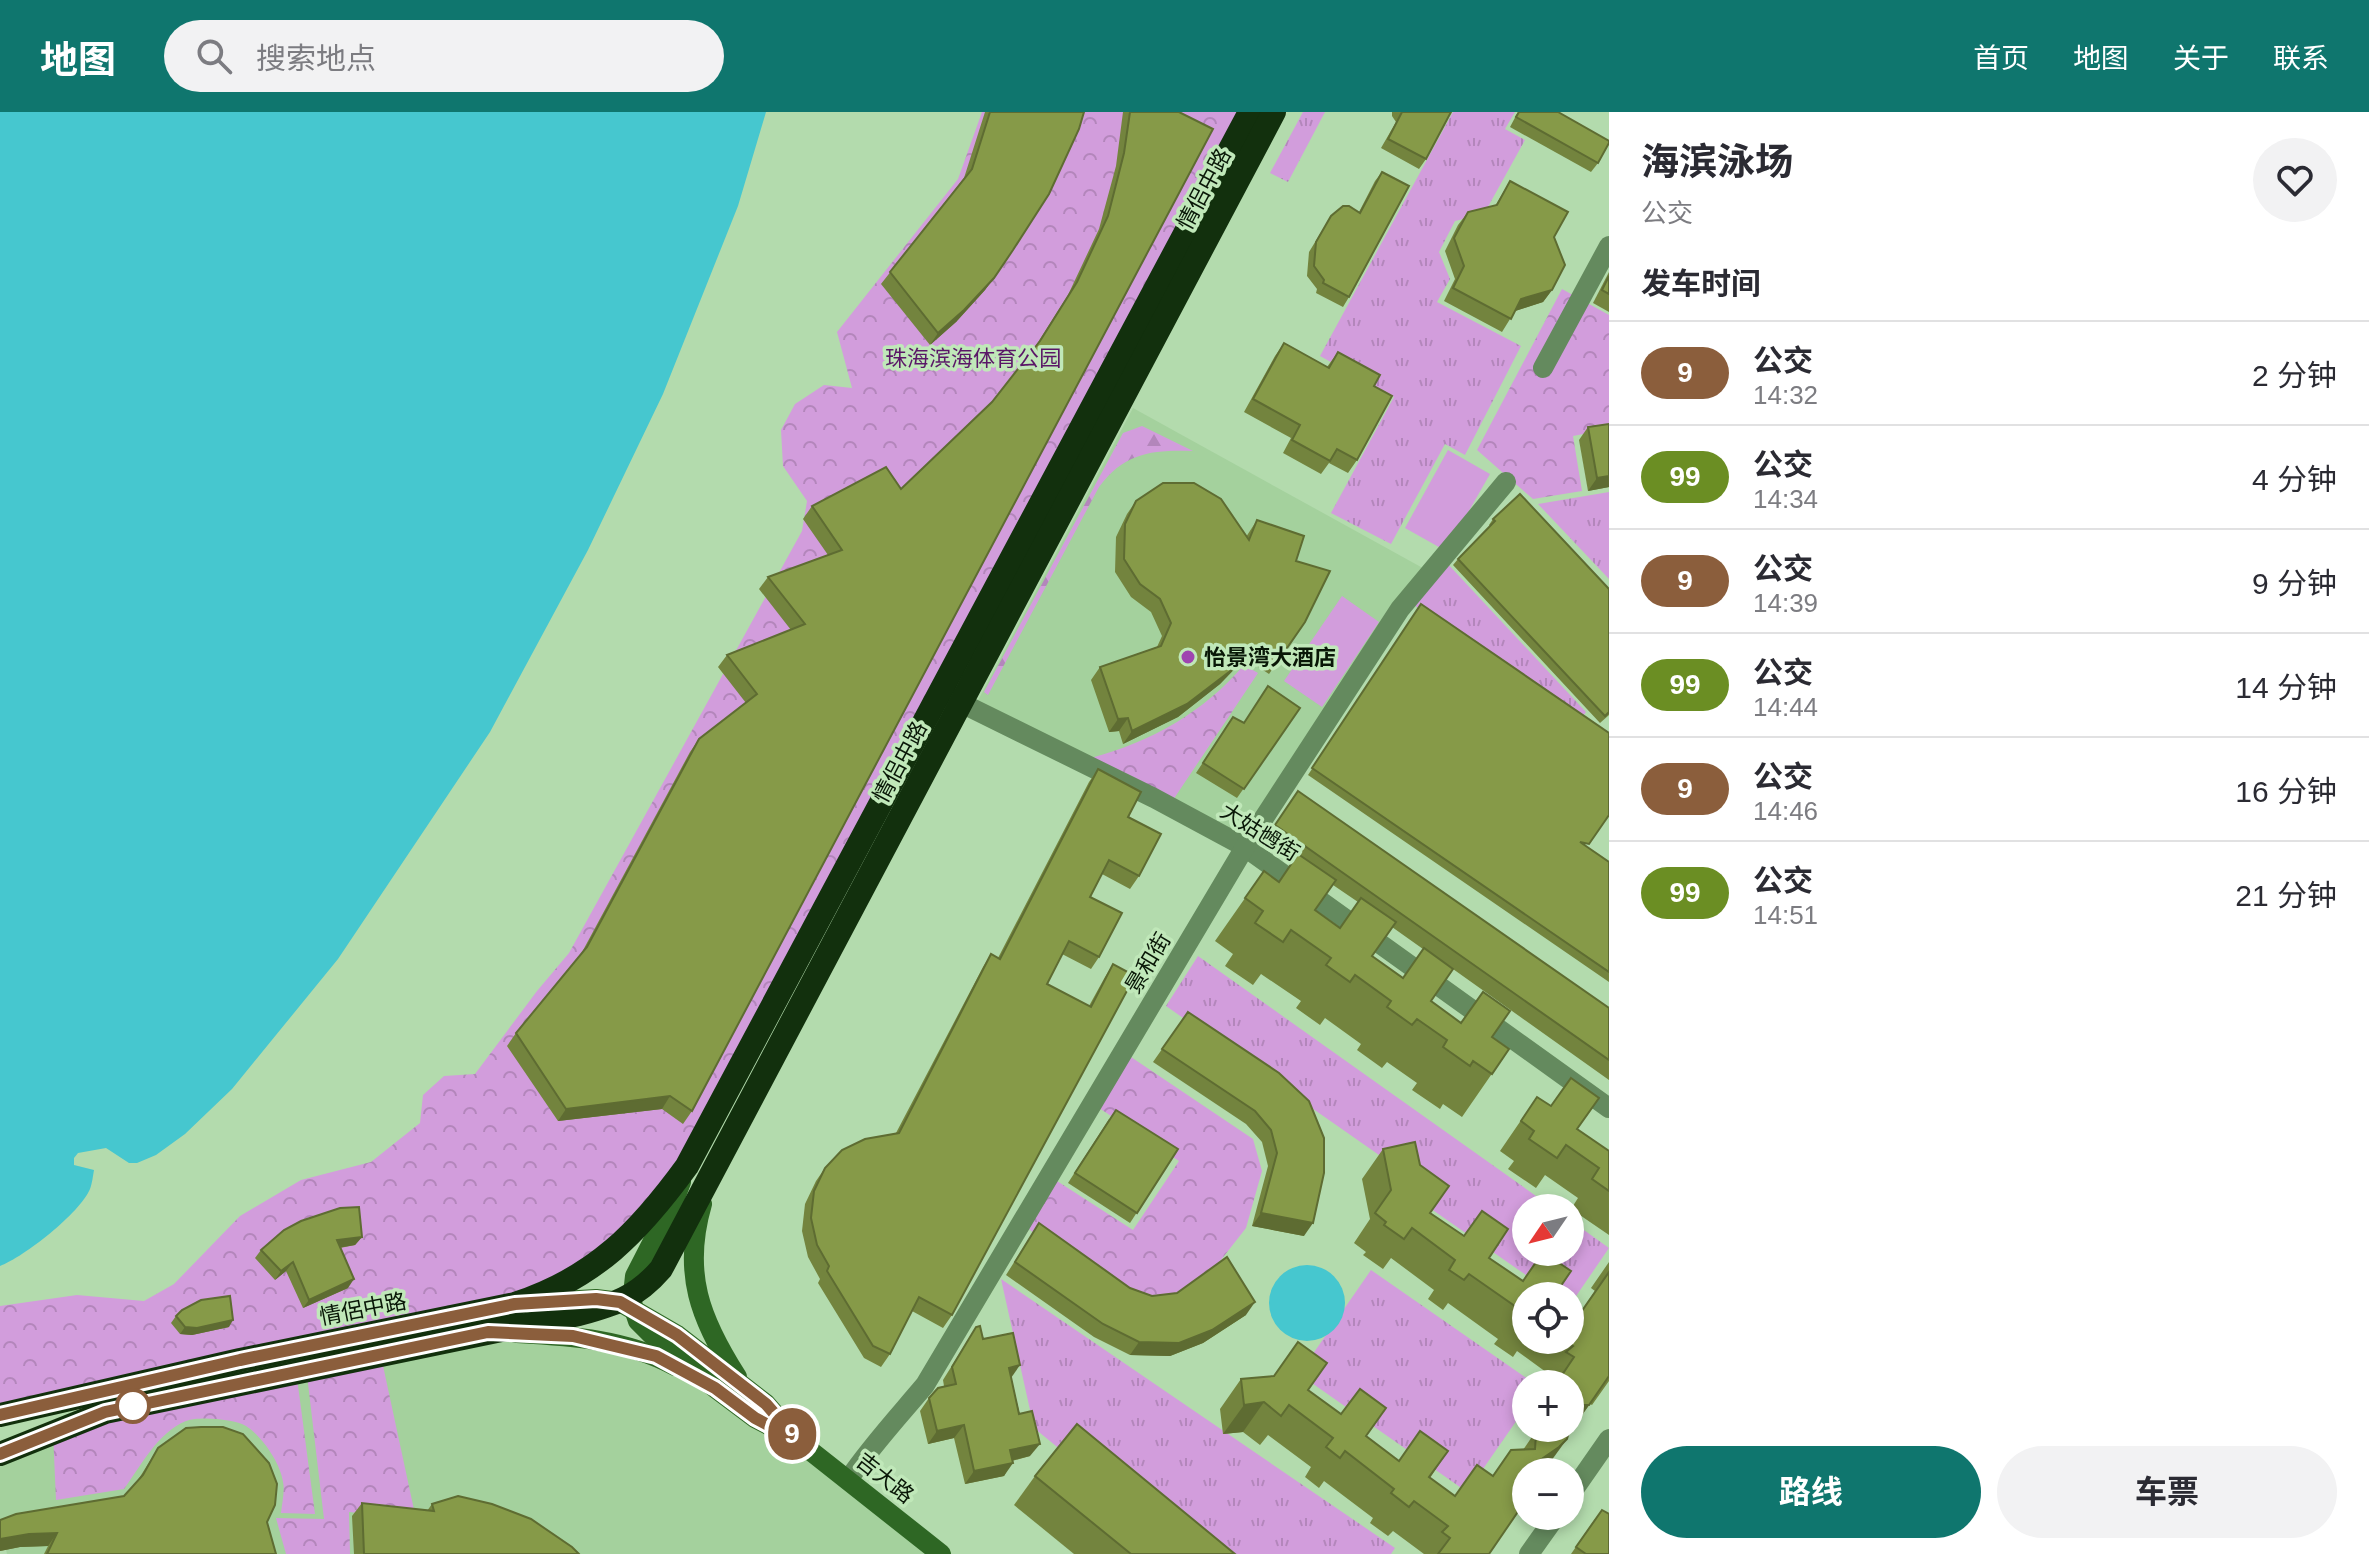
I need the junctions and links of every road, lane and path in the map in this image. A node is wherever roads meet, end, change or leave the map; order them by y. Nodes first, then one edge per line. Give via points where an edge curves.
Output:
1 (1250, 112) edge
2 (1274, 112) edge
3 (1609, 246) edge
4 (1543, 368) dead end
5 (1506, 482) dead end
6 (950, 698) junction
7 (1245, 847) junction
8 (1609, 1108) edge
9 (687, 1166) junction
10 (709, 1178) junction
11 (629, 1303) junction
12 (515, 1304) junction
13 (488, 1332) junction
14 (744, 1387) junction
15 (715, 1388) junction
16 (0, 1415) edge
17 (1609, 1439) edge
18 (798, 1441) junction
19 (0, 1454) edge
20 (1584, 1475) edge
21 (848, 1480) junction
22 (1546, 1530) edge
23 (941, 1554) edge
24 (1529, 1554) edge

1 - 6 highway, 情侣中路
2 - 6 highway, 情侣中路
3 - 4 street
5 - 7 street, 景和街 via 1400,609
6 - 7 street, 大姑乸街
6 - 9 highway, 情侣中路
6 - 10 highway, 情侣中路
7 - 8 street, 大姑乸街
7 - 21 street, 景和街 via 925,1385 870,1446
9 - 11 main road via 635,1276
9 - 12 highway, 情侶中路 via 655,1210 605,1257 566,1284
10 - 11 highway, 情侣中路 via 661,1269
10 - 14 main road via 697,1220 693,1276 713,1335
11 - 12 main road via 577,1299
11 - 13 highway, 情侣中路
11 - 14 main road
11 - 15 main road via 638,1321 666,1349
12 - 16 highway, 情侶中路
13 - 15 main road via 573,1336 632,1348
13 - 19 highway via 105,1412
14 - 18 main road, 吉大路
15 - 18 main road, 吉大路
17 - 20 street
18 - 21 main road, 吉大路
21 - 23 main road, 吉大路
22 - 24 street

